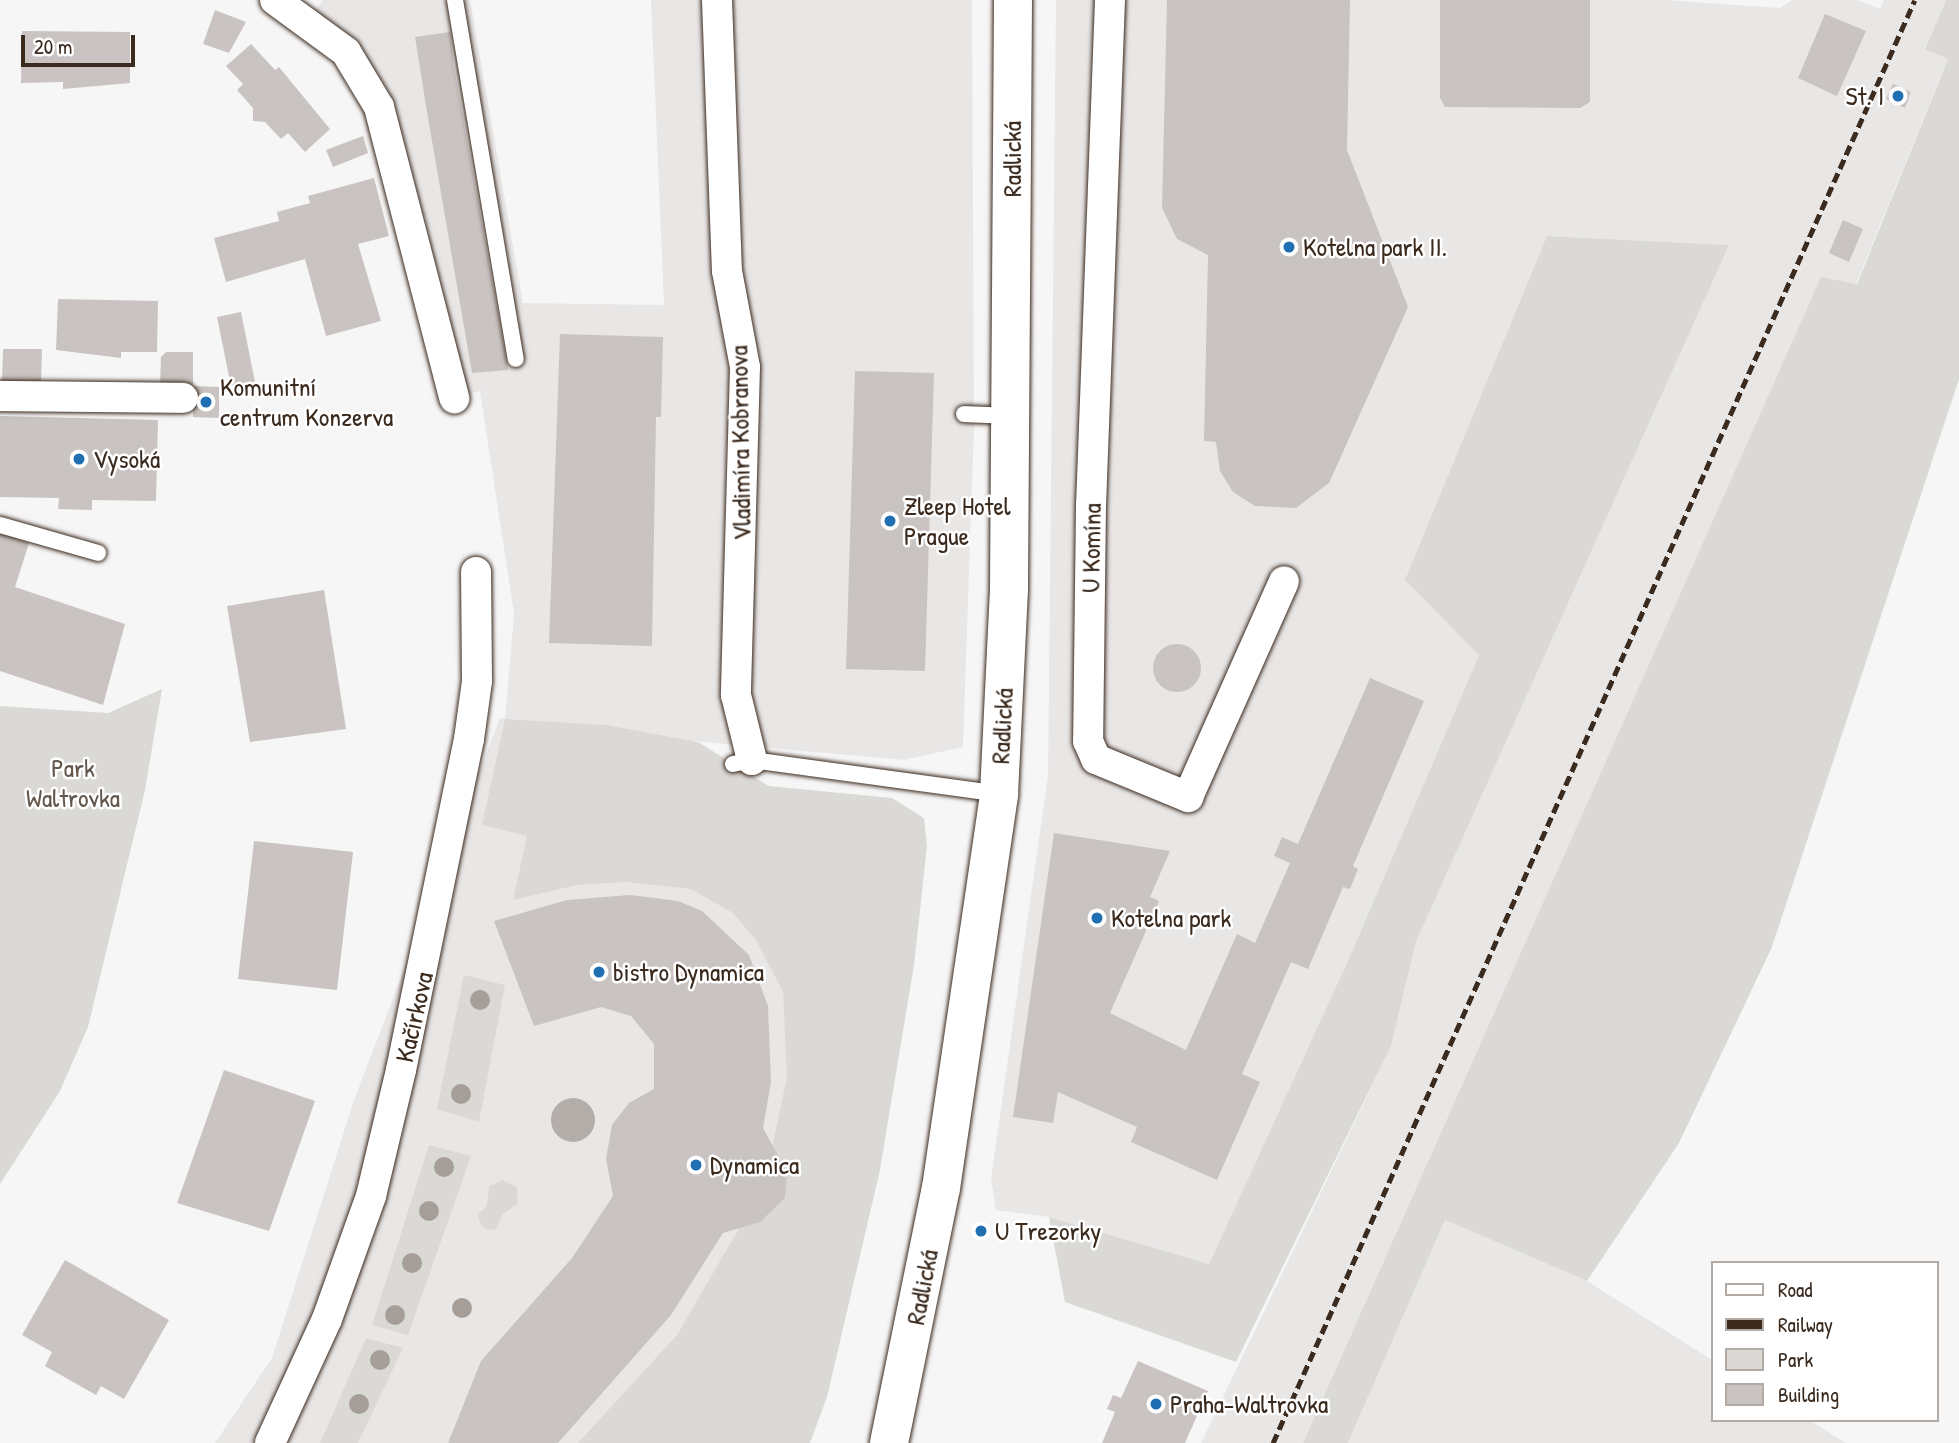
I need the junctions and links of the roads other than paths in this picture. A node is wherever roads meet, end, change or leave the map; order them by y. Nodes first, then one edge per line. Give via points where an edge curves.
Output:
1 (275, 0) edge
2 (455, 0) edge
3 (717, 0) edge
4 (1013, 0) edge
5 (1110, 0) edge
6 (516, 359) dead end
7 (0, 396) edge
8 (183, 398) dead end
9 (454, 398) dead end
10 (964, 414) dead end
11 (1010, 416) junction
12 (0, 525) edge
13 (98, 552) dead end
14 (476, 572) dead end
15 (1284, 581) dead end
16 (743, 762) joint
17 (999, 794) junction
18 (270, 1443) edge
19 (889, 1443) edge

1 - 9 street via 346,52 379,107
2 - 6 lane
3 - 16 street, Vladimíra Kobranova via 727,271 744,367 736,695
4 - 11 main road, Radlická
5 - 15 street, U Komína via 1091,505 1088,741 1096,759 1188,797
7 - 8 street
10 - 11 lane
11 - 17 main road, Radlická
12 - 13 lane
14 - 18 street, Kačírkova via 477,681 469,739 398,1083 371,1196 327,1319
16 - 17 lane
17 - 19 main road, Radlická via 941,1188

